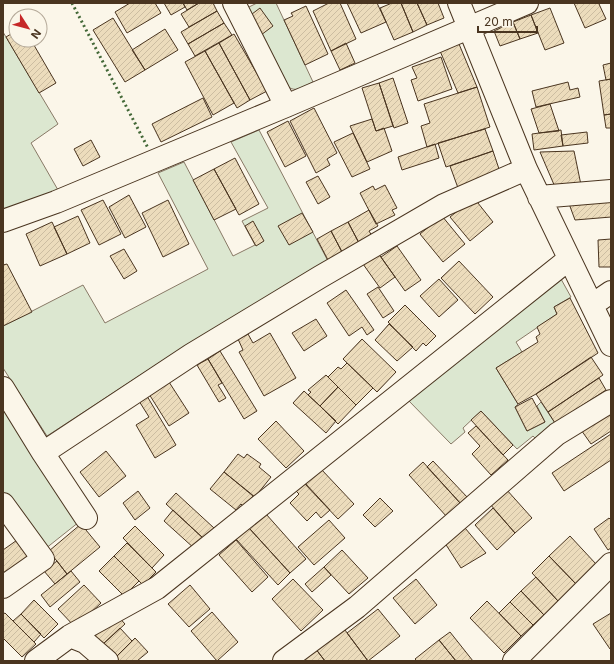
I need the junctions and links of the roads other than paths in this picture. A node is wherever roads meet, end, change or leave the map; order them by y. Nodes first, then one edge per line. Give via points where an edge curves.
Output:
1 (234, 3) edge
2 (459, 3) edge
3 (527, 3) edge
4 (470, 28) junction
5 (286, 106) junction
6 (526, 169) junction
7 (611, 191) edge
8 (540, 197) junction
9 (3, 221) edge
10 (568, 259) junction
11 (611, 292) edge
12 (592, 306) junction
13 (611, 345) edge
14 (3, 388) edge
15 (611, 401) edge
16 (43, 453) junction
17 (3, 504) edge
18 (86, 518) dead end
19 (611, 564) edge
20 (3, 587) edge
21 (70, 636) junction
22 (36, 661) edge
23 (107, 661) edge
24 (284, 661) edge
25 (514, 661) edge

1 - 5 street
2 - 4 street
3 - 4 street
4 - 5 street
4 - 6 street
5 - 9 street via 56,202
6 - 8 street
6 - 16 street via 444,205 320,277 191,355
7 - 8 street
8 - 10 street
10 - 12 street
10 - 21 street via 157,588
11 - 12 street
12 - 13 street
14 - 16 street
15 - 24 street via 557,434 357,607
16 - 18 street
17 - 20 street via 43,559
19 - 25 street
21 - 22 street
21 - 23 street via 85,642

